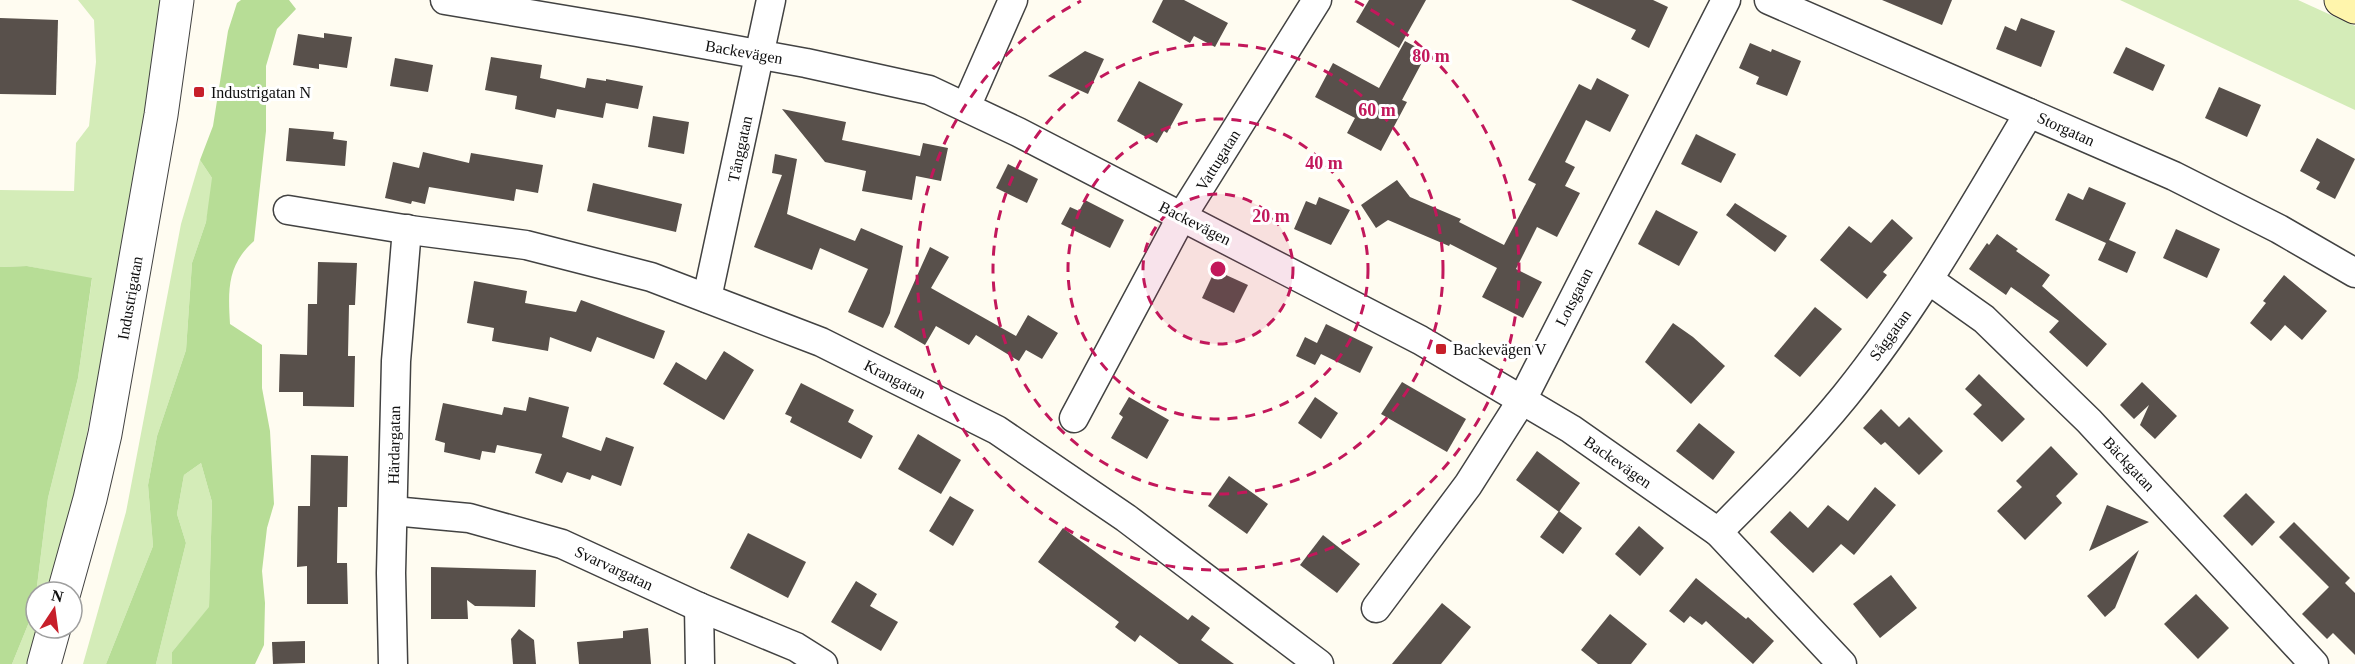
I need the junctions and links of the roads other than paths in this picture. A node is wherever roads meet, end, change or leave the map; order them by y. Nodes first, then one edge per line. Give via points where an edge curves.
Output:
1 (177, 0) edge
2 (445, 0) edge
3 (771, 0) edge
4 (1013, 0) edge
5 (1317, 0) edge
6 (1726, 0) edge
7 (1768, 0) edge
8 (2341, 0) edge
9 (2355, 7) edge
10 (761, 55) junction
11 (966, 107) junction
12 (2029, 113) junction
13 (288, 210) dead end
14 (1182, 216) junction
15 (410, 230) junction
16 (2355, 273) edge
17 (1929, 280) junction
18 (707, 298) junction
19 (1522, 400) junction
20 (1074, 418) dead end
21 (393, 511) junction
22 (1718, 532) junction
23 (67, 580) edge
24 (699, 607) junction
25 (1376, 608) dead end
26 (51, 640) edge
27 (44, 664) edge
28 (393, 664) edge
29 (700, 664) edge
30 (823, 664) edge
31 (1319, 664) edge
32 (1842, 664) edge
33 (2314, 664) edge

1 - 23 street, Industrigatan via 162,115 109,413
2 - 10 street, Backevägen
3 - 10 street, Tånggatan
4 - 11 street
5 - 14 street, Vattugatan
6 - 19 street, Lotsgatan
7 - 12 street, Storgatan
8 - 9 main road
10 - 11 street, Backevägen via 929,90
10 - 18 street, Tånggatan
11 - 14 street, Backevägen
12 - 16 street, Storgatan via 2174,176
12 - 17 street, Såggatan
13 - 15 street, Krangatan
14 - 19 street, Backevägen via 1420,340
14 - 20 street, Vattugatan
15 - 18 street, Krangatan via 526,245 651,277
15 - 21 street, Härdargatan via 407,229 396,361
17 - 22 street, Såggatan via 1847,394 1800,449
17 - 33 street, Bäckgatan via 1984,319 2089,421
18 - 31 street, Krangatan via 821,342 997,430 1126,518
19 - 22 street, Backevägen via 1572,429
19 - 25 street, Lotsgatan via 1468,485
21 - 24 street, Svarvargatan via 469,518 562,544
21 - 28 street, Härdargatan
22 - 32 street, Backevägen
24 - 29 street
24 - 30 street, Svarvargatan via 796,647
26 - 27 street

